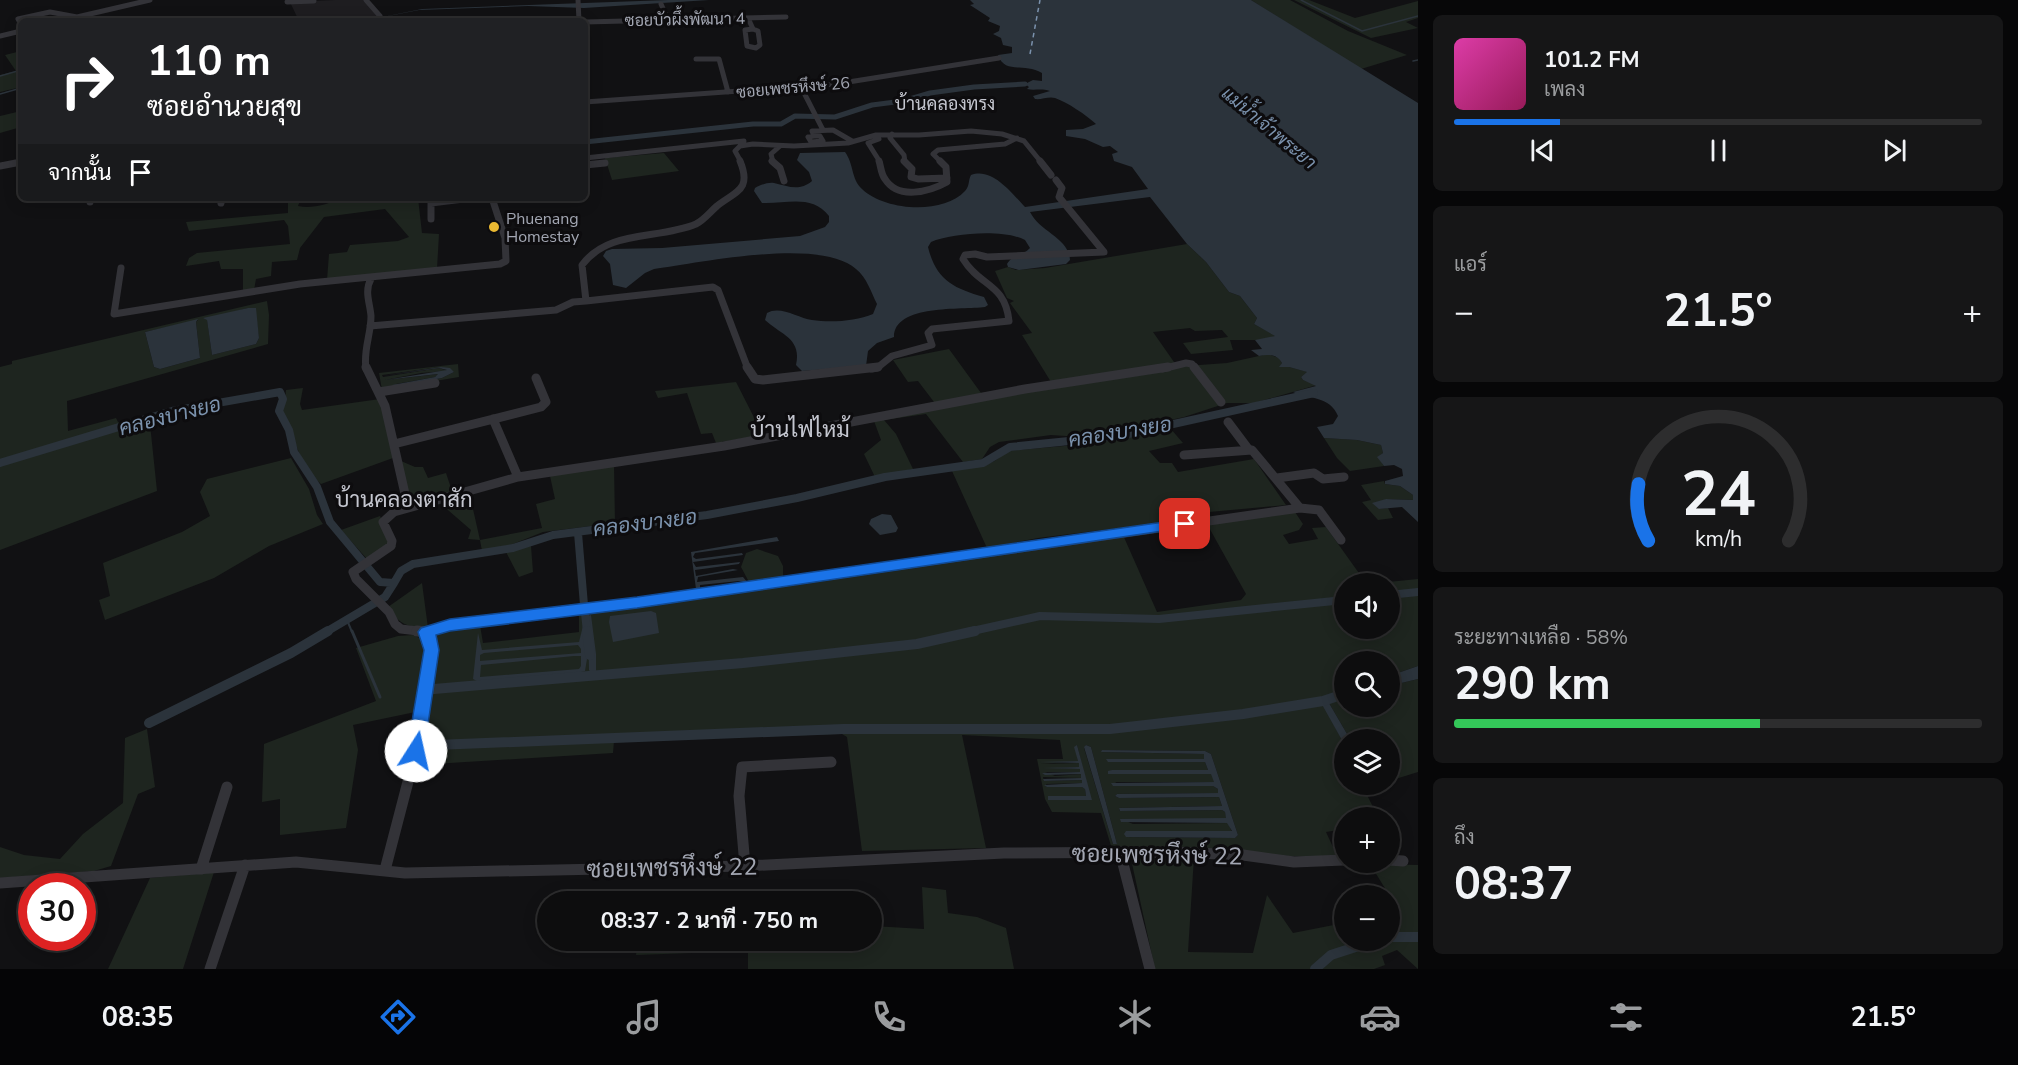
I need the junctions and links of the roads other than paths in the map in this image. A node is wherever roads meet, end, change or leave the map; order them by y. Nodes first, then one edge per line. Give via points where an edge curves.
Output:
1 (150, 0) edge
2 (314, 0) edge
3 (320, 0) edge
4 (366, 0) edge
5 (287, 2) dead end
6 (661, 4) dead end
7 (380, 16) dead end
8 (21, 18) edge
9 (748, 18) junction
10 (786, 18) dead end
11 (668, 20) junction
12 (588, 22) edge
13 (753, 29) dead end
14 (18, 32) edge
15 (0, 36) edge
16 (999, 58) dead end
17 (696, 59) dead end
18 (801, 87) junction
19 (728, 92) junction
20 (588, 102) edge
21 (823, 130) junction
22 (814, 136) dead end
23 (891, 136) junction
24 (1017, 138) junction
25 (747, 140) dead end
26 (852, 141) junction
27 (780, 146) junction
28 (588, 158) edge
29 (18, 163) edge
30 (605, 163) dead end
31 (588, 165) edge
32 (0, 166) edge
33 (947, 178) junction
34 (784, 181) dead end
35 (447, 201) edge
36 (493, 201) edge
37 (431, 219) dead end
38 (121, 268) dead end
39 (371, 279) junction
40 (586, 301) junction
41 (370, 326) junction
42 (536, 378) dead end
43 (435, 382) dead end
44 (379, 392) junction
45 (1221, 402) dead end
46 (493, 419) junction
47 (1228, 422) dead end
48 (394, 444) junction
49 (1249, 450) junction
50 (1184, 455) dead end
51 (519, 477) junction
52 (1344, 477) dead end
53 (1277, 478) junction
54 (408, 507) junction
55 (1300, 508) junction
56 (1341, 540) dead end
57 (426, 632) junction
58 (831, 762) dead end
59 (227, 787) dead end
60 (1120, 852) junction
61 (1334, 860) edge
62 (1400, 861) edge
63 (1403, 861) dead end
64 (245, 865) junction
65 (745, 866) junction
66 (201, 868) junction
67 (385, 870) junction
68 (0, 883) edge
69 (210, 969) edge
70 (1150, 969) edge

1 - 8 street via 78,17 61,16 52,9
2 - 3 street
2 - 5 street
4 - 7 street
6 - 11 street
9 - 10 street, ซอยบัวผึ้งพัฒนา 4
9 - 11 street, ซอยบัวผึ้งพัฒนา 4
9 - 13 street
11 - 12 street, ซอยบัวผึ้งพัฒนา 4
14 - 15 street
16 - 18 street, ซอยเพชรหึงษ์ 26
17 - 19 street via 719,58
18 - 19 street, ซอยเพชรหึงษ์ 26
18 - 21 street
19 - 20 street, ซอยเพชรหึงษ์ 26
21 - 22 street via 812,130
21 - 26 street via 836,129
23 - 24 street via 971,131
23 - 26 street via 866,136
23 - 33 street via 914,178
23 - 33 street via 868,143 889,183 906,191 923,192 937,189
24 - 33 street via 1005,144 935,152
24 - 40 street via 1029,145 1062,188 1059,197 1068,210 1104,251 965,255 963,259 970,271 1002,294 1009,321 932,329 928,333 933,343 929,347 892,356 878,368 763,380 750,374 718,290 713,287
25 - 28 street
26 - 27 street
27 - 34 street via 771,154
27 - 40 street via 753,144 736,148 747,183 696,224 608,244 589,256 582,265
29 - 32 street
30 - 31 street
35 - 37 street via 431,203
36 - 39 street via 505,238 504,263
38 - 39 street via 114,314 313,283
39 - 41 street via 367,286
40 - 41 street via 556,310
41 - 44 street via 364,356 367,372
42 - 46 street via 545,404
43 - 44 street
44 - 48 street
45 - 51 street via 1192,364 1186,363 1025,388 724,446
46 - 48 street
46 - 51 street
47 - 49 street
48 - 54 street
49 - 50 street
49 - 53 street
51 - 54 street
52 - 53 street via 1323,478 1314,473
53 - 55 street
54 - 57 street via 383,522 392,541 390,546 353,572 395,624
55 - 56 street via 1319,510
55 - 57 street via 637,603 450,625
57 - 67 street via 431,650 416,751
58 - 65 street via 741,767 739,796
59 - 66 street
60 - 61 street, ซอยเพชรหึงษ์ 22 via 1243,855 1294,862
60 - 65 street, ซอยเพชรหึงษ์ 22 via 1004,853
60 - 70 street
62 - 63 street
64 - 66 street, ซอยเพชรหึงษ์ 22
64 - 67 street, ซอยเพชรหึงษ์ 22 via 296,862
64 - 69 street
65 - 67 street, ซอยเพชรหึงษ์ 22 via 478,873
66 - 68 street, ซอยเพชรหึงษ์ 22

